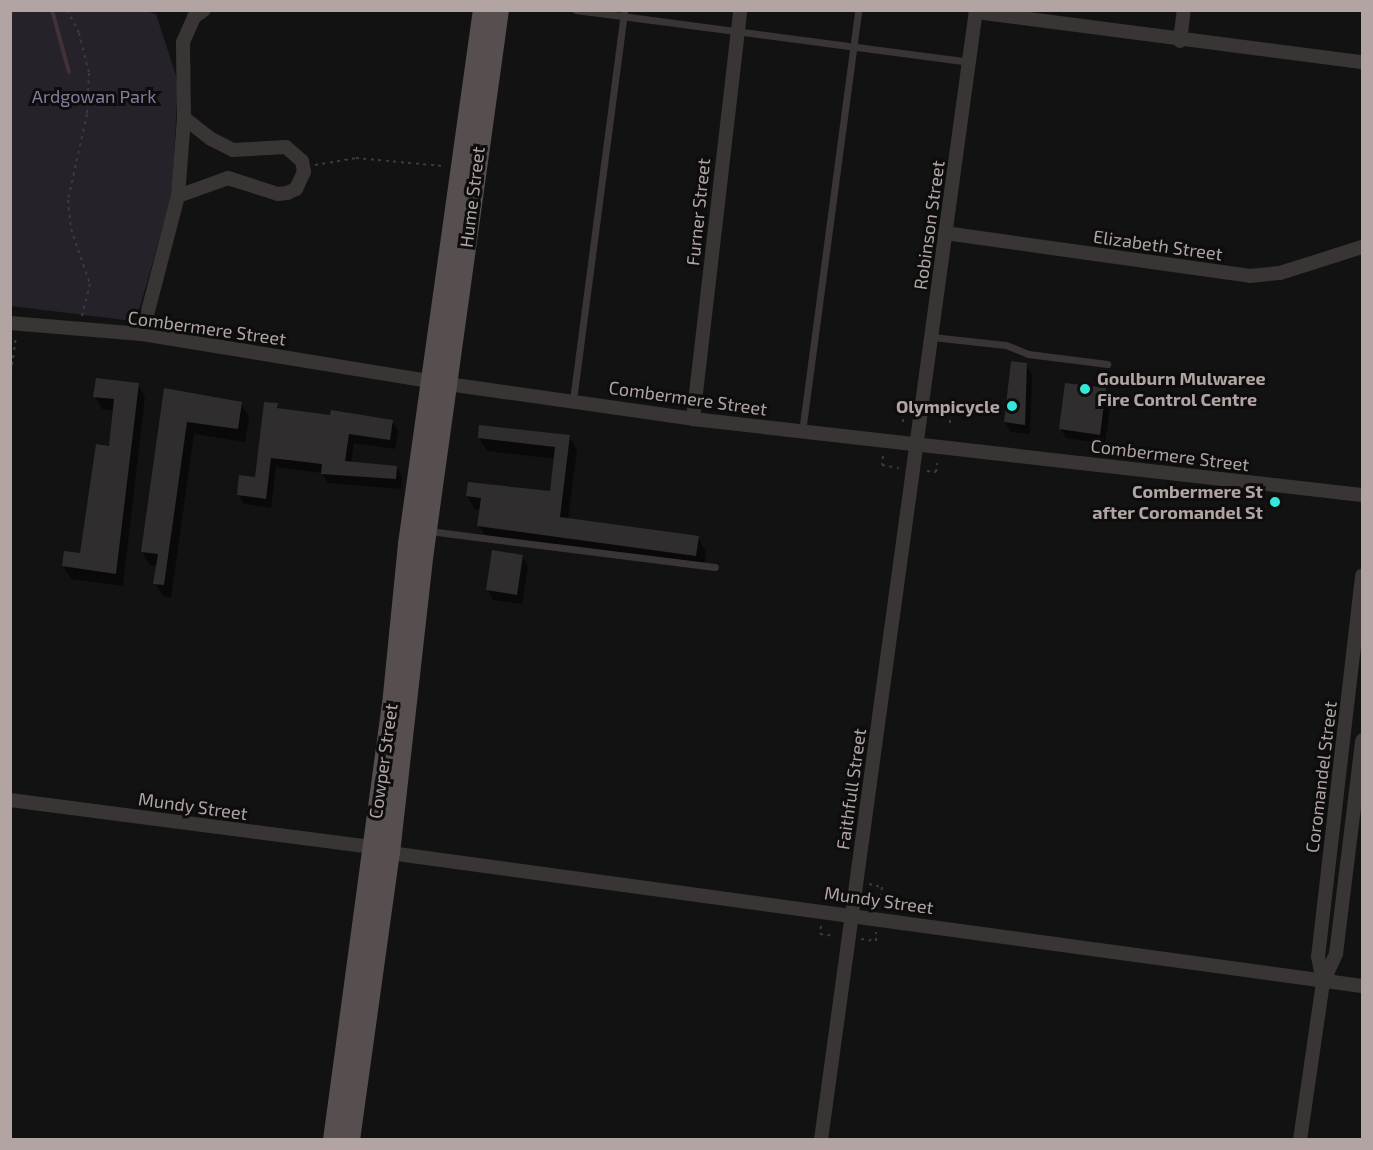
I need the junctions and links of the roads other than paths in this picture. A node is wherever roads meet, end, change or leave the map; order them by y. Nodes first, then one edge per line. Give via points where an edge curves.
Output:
1 (204, 10) edge
2 (483, 10) edge
3 (499, 10) edge
4 (576, 10) edge
5 (740, 10) edge
6 (858, 10) edge
7 (1184, 10) edge
8 (976, 11) edge
9 (623, 13) edge
10 (737, 32) junction
11 (1180, 41) junction
12 (854, 47) junction
13 (969, 62) junction
14 (1362, 62) edge
15 (184, 118) junction
16 (178, 196) junction
17 (945, 233) junction
18 (1362, 247) edge
19 (14, 324) edge
20 (142, 333) junction
21 (932, 337) junction
22 (1107, 364) dead end
23 (441, 383) junction
24 (573, 400) junction
25 (693, 418) junction
26 (802, 432) junction
27 (916, 443) junction
28 (1362, 495) edge
29 (427, 531) junction
30 (715, 567) dead end
31 (1362, 576) edge
32 (1358, 647) edge
33 (1362, 747) edge
34 (1342, 753) junction
35 (10, 800) edge
36 (371, 847) junction
37 (390, 853) junction
38 (1330, 856) junction
39 (1348, 858) junction
40 (853, 914) junction
41 (1323, 982) junction
42 (1362, 986) edge
43 (333, 1140) edge
44 (350, 1140) edge
45 (821, 1140) edge
46 (1300, 1140) edge

1 - 15 street via 194,17 183,42
2 - 23 main road, Hume Street via 461,168
3 - 23 main road, Hume Street
4 - 9 lane
5 - 10 street, Furner Street
6 - 12 lane
7 - 11 street
8 - 11 street
8 - 13 street, Robinson Street
9 - 10 lane
9 - 24 lane
10 - 12 lane
10 - 25 street, Furner Street
11 - 14 street
12 - 13 lane
12 - 26 lane
13 - 17 street, Robinson Street
15 - 16 street
15 - 16 street via 233,150 286,147 302,161 303,168 296,189 287,193 228,178
16 - 20 street
17 - 18 street, Elizabeth Street via 1250,276 1280,273
17 - 21 street, Robinson Street
19 - 20 street, Combermere Street
20 - 23 street, Combermere Street
21 - 22 lane via 1006,345 1028,354
21 - 27 street, Robinson Street
23 - 24 street, Combermere Street
23 - 29 main road, Cowper Street
23 - 36 main road, Cowper Street via 408,544 392,705
24 - 25 street, Combermere Street
25 - 26 street, Combermere Street
26 - 27 street, Combermere Street
27 - 28 street, Combermere Street
27 - 40 street, Faithfull Street
29 - 30 lane
29 - 37 main road, Cowper Street
31 - 32 street, Coromandel Street
32 - 34 street, Coromandel Street
33 - 34 street
33 - 39 street, Coromandel Street
34 - 38 street, Coromandel Street
35 - 36 street, Mundy Street
36 - 43 main road, Cowper Street
37 - 40 street, Mundy Street
37 - 44 main road, Cowper Street
38 - 39 street
38 - 41 street, Coromandel Street via 1318,957
39 - 41 street, Coromandel Street via 1336,954
40 - 41 street, Mundy Street
40 - 45 street, Faithfull Street
41 - 42 street, Mundy Street
41 - 46 street, Coromandel Street

